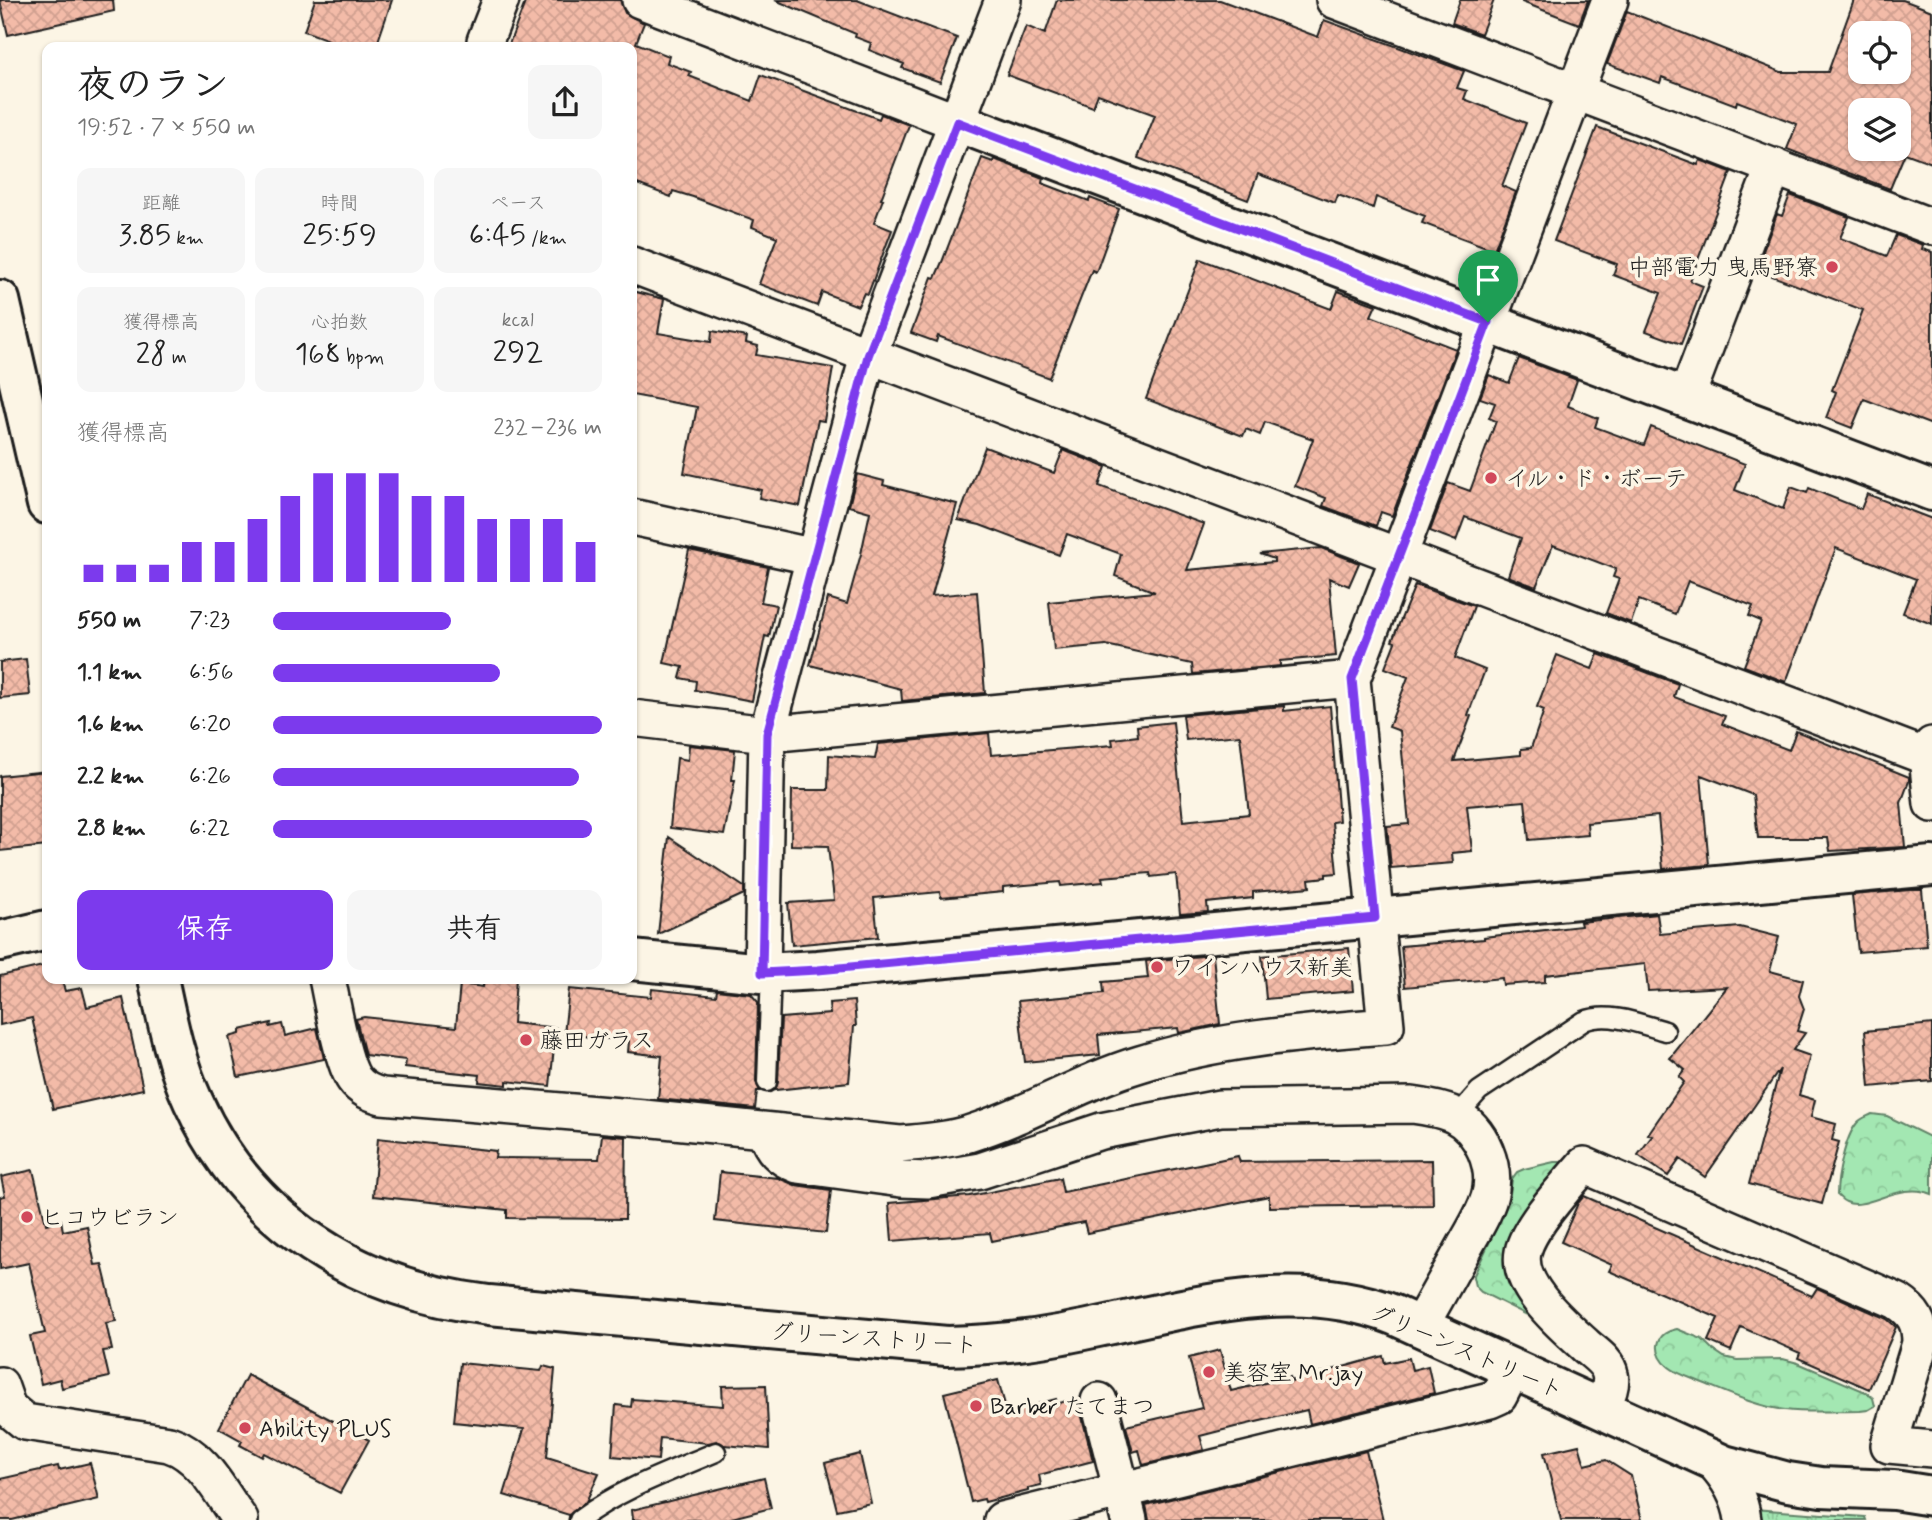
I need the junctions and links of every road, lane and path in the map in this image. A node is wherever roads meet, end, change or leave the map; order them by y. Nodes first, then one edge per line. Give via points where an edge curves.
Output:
1 (501, 0) edge
2 (640, 0) edge
3 (1003, 0) edge
4 (1334, 0) edge
5 (1610, 0) edge
6 (485, 42) edge
7 (1575, 91) junction
8 (957, 122) junction
9 (1774, 166) junction
10 (1932, 227) edge
11 (637, 267) edge
12 (0, 300) edge
13 (1488, 322) junction
14 (868, 356) junction
15 (1686, 398) junction
16 (42, 481) edge
17 (1932, 491) edge
18 (637, 518) edge
19 (1399, 556) junction
20 (814, 557) junction
21 (1352, 679) junction
22 (637, 719) edge
23 (767, 734) junction
24 (1930, 751) edge
25 (1932, 804) edge
26 (1932, 866) edge
27 (1375, 918) junction
28 (42, 931) edge
29 (0, 941) edge
30 (637, 960) edge
31 (766, 972) junction
32 (159, 984) edge
33 (328, 984) edge
34 (1665, 1031) dead end
35 (767, 1082) dead end
36 (1456, 1116) junction
37 (765, 1131) junction
38 (1420, 1326) junction
39 (1513, 1369) junction
40 (1099, 1401) dead end
41 (3, 1403) edge
42 (1601, 1409) junction
43 (1932, 1449) edge
44 (716, 1452) dead end
45 (1711, 1459) junction
46 (1932, 1496) edge
47 (1125, 1505) edge
48 (240, 1520) edge
49 (579, 1520) edge
50 (1002, 1520) edge
51 (1743, 1520) edge

1 - 6 street
2 - 8 street
3 - 8 street
4 - 7 street
5 - 7 street
7 - 9 street
7 - 13 street
8 - 13 street
8 - 14 street
9 - 10 street
9 - 15 street
11 - 14 street
12 - 16 street
13 - 15 street
13 - 19 street
14 - 19 street
14 - 20 street
15 - 17 street
18 - 20 street
19 - 21 street
19 - 24 street
20 - 23 street
21 - 23 street
21 - 27 street
22 - 23 street
23 - 31 street
24 - 25 street
26 - 27 street
27 - 31 street
27 - 37 street via 1386,1026 1265,1037 1180,1053 1097,1079 966,1135 933,1142 900,1144
28 - 29 street
30 - 31 street
31 - 35 lane
32 - 38 street, グリーンストリート via 172,1041 193,1101 224,1156 244,1180 313,1244 368,1274 427,1295 489,1305 947,1346 1022,1342 1223,1302 1287,1295 1350,1302
33 - 37 street via 347,1065 366,1091
34 - 36 lane via 1591,1018 1479,1091
36 - 37 street via 1412,1105 1220,1108 1101,1131 980,1171 928,1180 798,1165 782,1159
36 - 38 street via 1474,1132 1486,1152 1490,1196
38 - 39 street, グリーンストリート
39 - 42 street, グリーンストリート
39 - 47 street via 1499,1396 1490,1400
40 - 47 street
41 - 48 street via 25,1422 180,1448 199,1462
42 - 43 street via 1611,1383 1610,1371 1530,1287 1523,1270 1522,1251 1530,1235 1584,1165 1911,1310 1920,1325 1920,1343 1889,1445
42 - 45 street, グリーンストリート
44 - 49 lane via 626,1491
45 - 46 street, グリーンストリート via 1788,1482
45 - 51 street via 1737,1494
47 - 50 street

